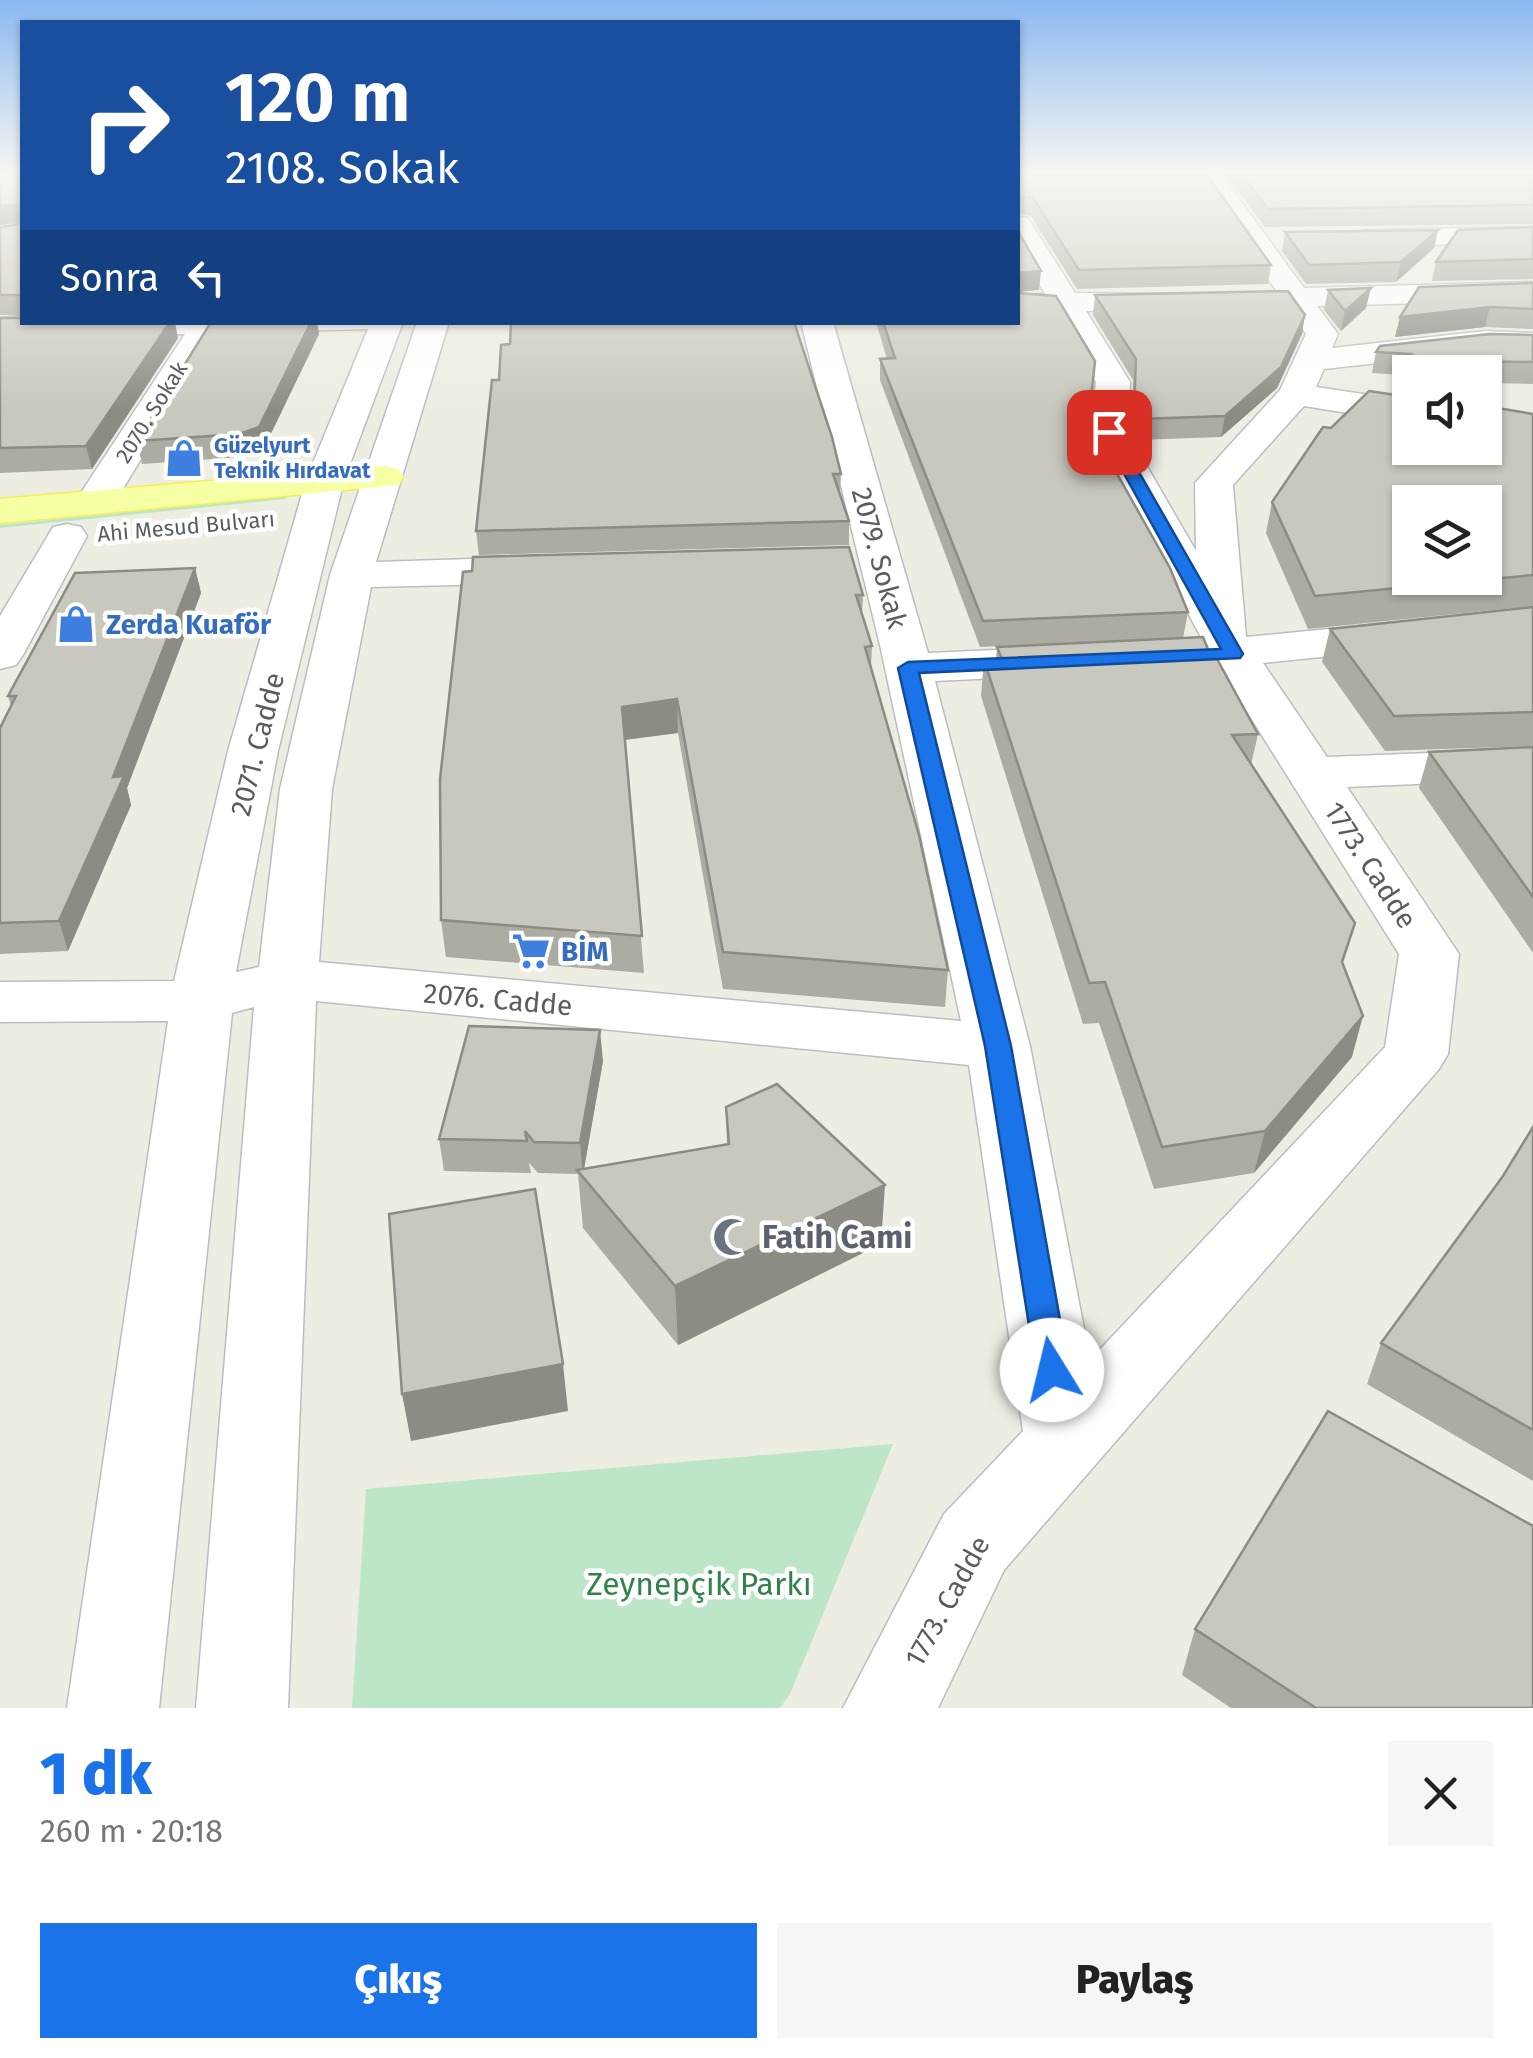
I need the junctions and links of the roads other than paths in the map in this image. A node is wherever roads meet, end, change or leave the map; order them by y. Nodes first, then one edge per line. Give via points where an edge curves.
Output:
1 (1034, 253) edge
2 (1276, 253) edge
3 (1533, 291) edge
4 (1276, 297) junction
5 (1198, 299) edge
6 (1062, 303) junction
7 (1020, 304) edge
8 (206, 325) edge
9 (386, 325) edge
10 (431, 325) edge
11 (818, 325) edge
12 (1533, 343) edge
13 (1303, 377) junction
14 (1392, 406) edge
15 (378, 495) junction
16 (320, 498) junction
17 (95, 502) junction
18 (0, 512) edge
19 (67, 536) junction
20 (0, 543) edge
21 (587, 568) edge
22 (352, 575) junction
23 (1533, 622) edge
24 (1227, 643) junction
25 (0, 654) edge
26 (1157, 657) edge
27 (1100, 660) edge
28 (908, 668) junction
29 (1533, 764) edge
30 (1312, 773) junction
31 (287, 978) junction
32 (202, 1001) junction
33 (0, 1002) edge
34 (998, 1046) junction
35 (1065, 1442) junction
36 (113, 1708) edge
37 (242, 1708) edge
38 (889, 1708) edge

1 - 6 street, 1773. Cadde
2 - 4 street
3 - 4 street
4 - 13 street via 1322,334
5 - 6 street
6 - 7 street
6 - 24 street, 1773. Cadde via 1113,382 1109,432
8 - 17 street, 2070. Sokak
9 - 16 street, 2071. Cadde
10 - 15 street, 2071. Cadde
11 - 28 street, 2079. Sokak via 861,561
12 - 13 street via 1485,341
13 - 14 street
13 - 24 street via 1214,483
15 - 16 main road, Ahi Mesud Bulvarı
15 - 22 street, 2071. Cadde
16 - 17 main road, Ahi Mesud Bulvarı
16 - 19 main road, Ahi Mesud Bulvarı
16 - 32 street, 2071. Cadde via 253,750
17 - 18 main road, Ahi Mesud Bulvarı
19 - 20 main road, Ahi Mesud Bulvarı
19 - 25 street
21 - 22 street
22 - 31 street, 2071. Cadde via 306,789
23 - 24 street
24 - 26 street
24 - 30 street, 1773. Cadde
27 - 28 street
28 - 34 street, 2079. Sokak
29 - 30 street
30 - 35 street, 1773. Cadde via 1429,954 1416,1054
31 - 32 street, 2076. Cadde
31 - 34 street, 2076. Cadde
31 - 37 street, 2071. Cadde
32 - 33 street, 2076. Cadde
32 - 36 street, 2071. Cadde
34 - 35 street, 2079. Sokak
35 - 38 street, 1773. Cadde via 974,1542

